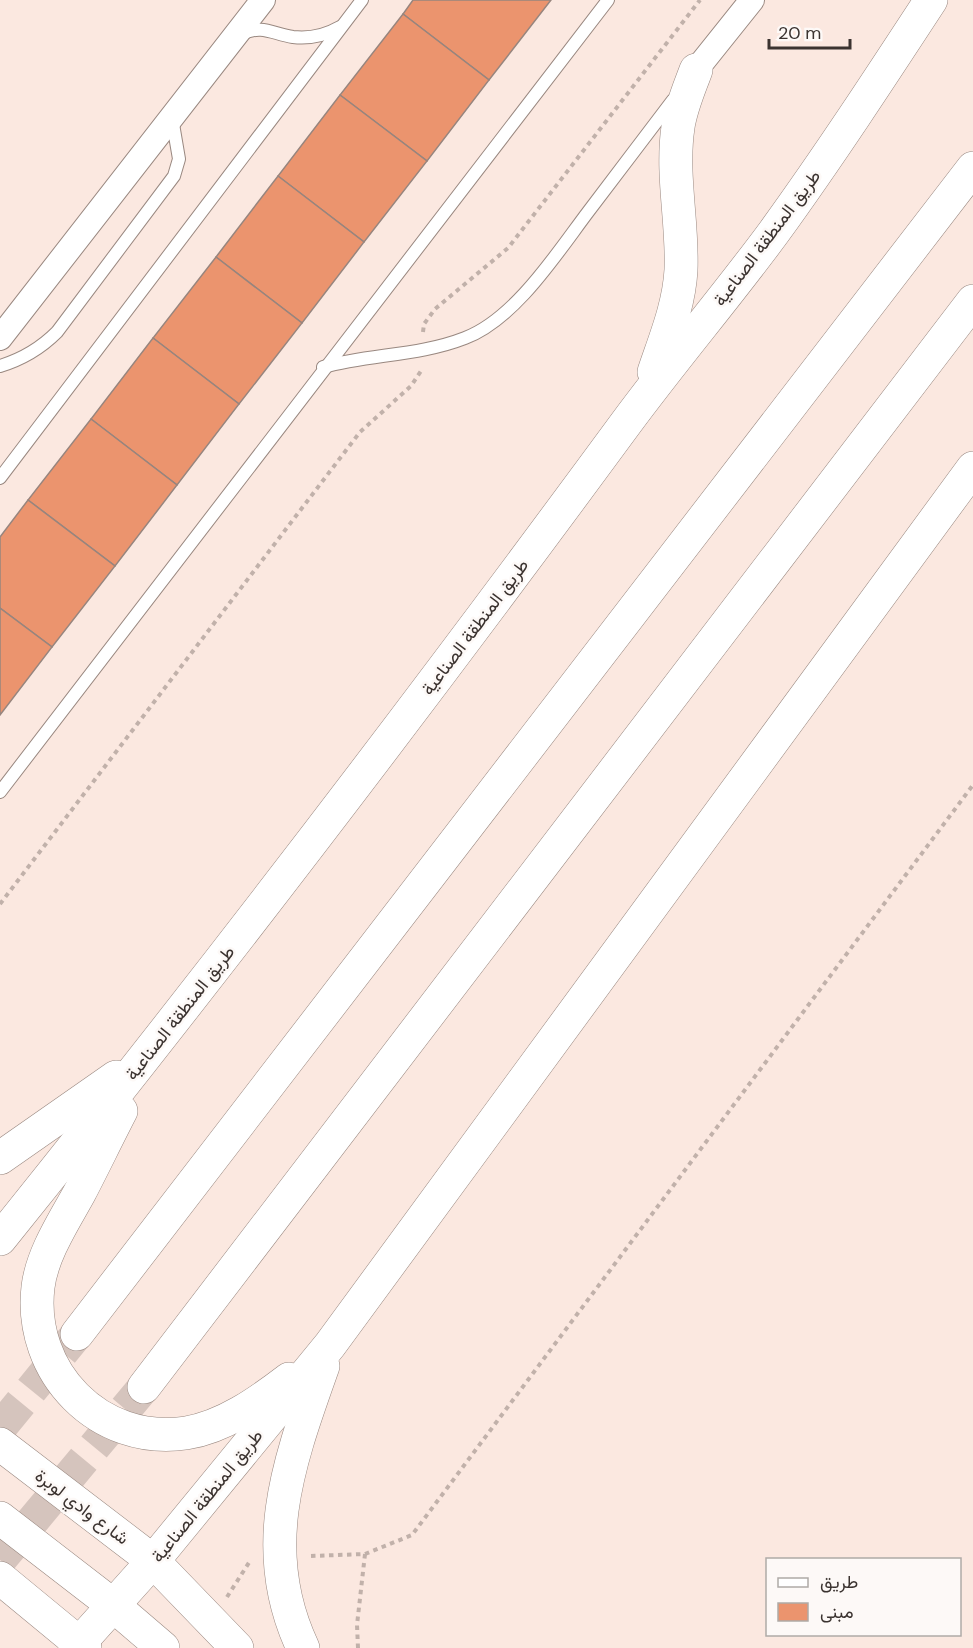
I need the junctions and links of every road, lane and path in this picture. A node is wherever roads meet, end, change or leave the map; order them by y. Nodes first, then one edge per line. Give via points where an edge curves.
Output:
1 (263, 0) edge
2 (362, 0) edge
3 (608, 0) edge
4 (700, 0) edge
5 (752, 0) edge
6 (931, 0) edge
7 (341, 27) junction
8 (235, 37) junction
9 (696, 70) junction
10 (172, 118) junction
11 (973, 143) edge
12 (973, 168) edge
13 (973, 301) edge
14 (854, 323) junction
15 (0, 338) edge
16 (425, 351) junction
17 (0, 366) edge
18 (323, 367) junction
19 (644, 399) junction
20 (973, 468) edge
21 (0, 478) edge
22 (973, 784) edge
23 (0, 792) edge
24 (0, 904) edge
25 (149, 1053) junction
26 (0, 1158) edge
27 (0, 1239) edge
28 (78, 1334) tunnel mouth
29 (330, 1345) junction
30 (144, 1387) tunnel mouth
31 (0, 1444) edge
32 (0, 1497) edge
33 (0, 1518) edge
34 (365, 1554) junction
35 (279, 1557) junction
36 (153, 1561) junction
37 (0, 1578) edge
38 (114, 1606) junction
39 (212, 1621) junction
40 (80, 1646) edge
41 (163, 1648) edge
42 (237, 1648) edge
43 (303, 1648) edge
44 (358, 1648) edge

1 - 8 street
2 - 7 lane
3 - 18 lane
4 - 16 path via 508,248 435,309 424,324
5 - 9 street
6 - 19 main road, طريق المنطقة الصناعية via 771,235
7 - 8 lane via 315,37 293,37 260,28
7 - 21 lane
8 - 10 street
9 - 16 lane via 539,276 513,304 468,338
9 - 19 main road via 678,128 681,271 677,304
10 - 15 street
10 - 17 lane via 179,159 174,176 57,332 23,358
11 - 14 main road
12 - 14 main road
13 - 30 main road
14 - 28 main road
16 - 18 lane
16 - 24 path via 425,365 411,386 360,432
18 - 23 lane
19 - 25 main road, طريق المنطقة الصناعية via 477,625
20 - 29 main road, طريق المنطقة الصناعية
22 - 34 path via 412,1535
25 - 26 main road
25 - 27 main road, طريق المنطقة الصناعية
25 - 29 main road via 46,1257 38,1285 36,1314 44,1351 60,1378 80,1402 126,1429 185,1433 215,1426 252,1405
29 - 35 main road via 290,1458 282,1498
29 - 36 main road, طريق المنطقة الصناعية
31 - 36 main road, شارع وادي لوبرة
32 - 36 main road via 97,1569 130,1575
33 - 38 main road
34 - 35 path
34 - 44 path
35 - 39 path via 251,1560
35 - 43 main road via 289,1611
36 - 38 main road, طريق المنطقة الصناعية
36 - 39 main road, شارع وادي لوبرة
37 - 40 main road
38 - 40 main road, طريق المنطقة الصناعية
38 - 41 main road
39 - 42 main road, شارع وادي لوبرة

